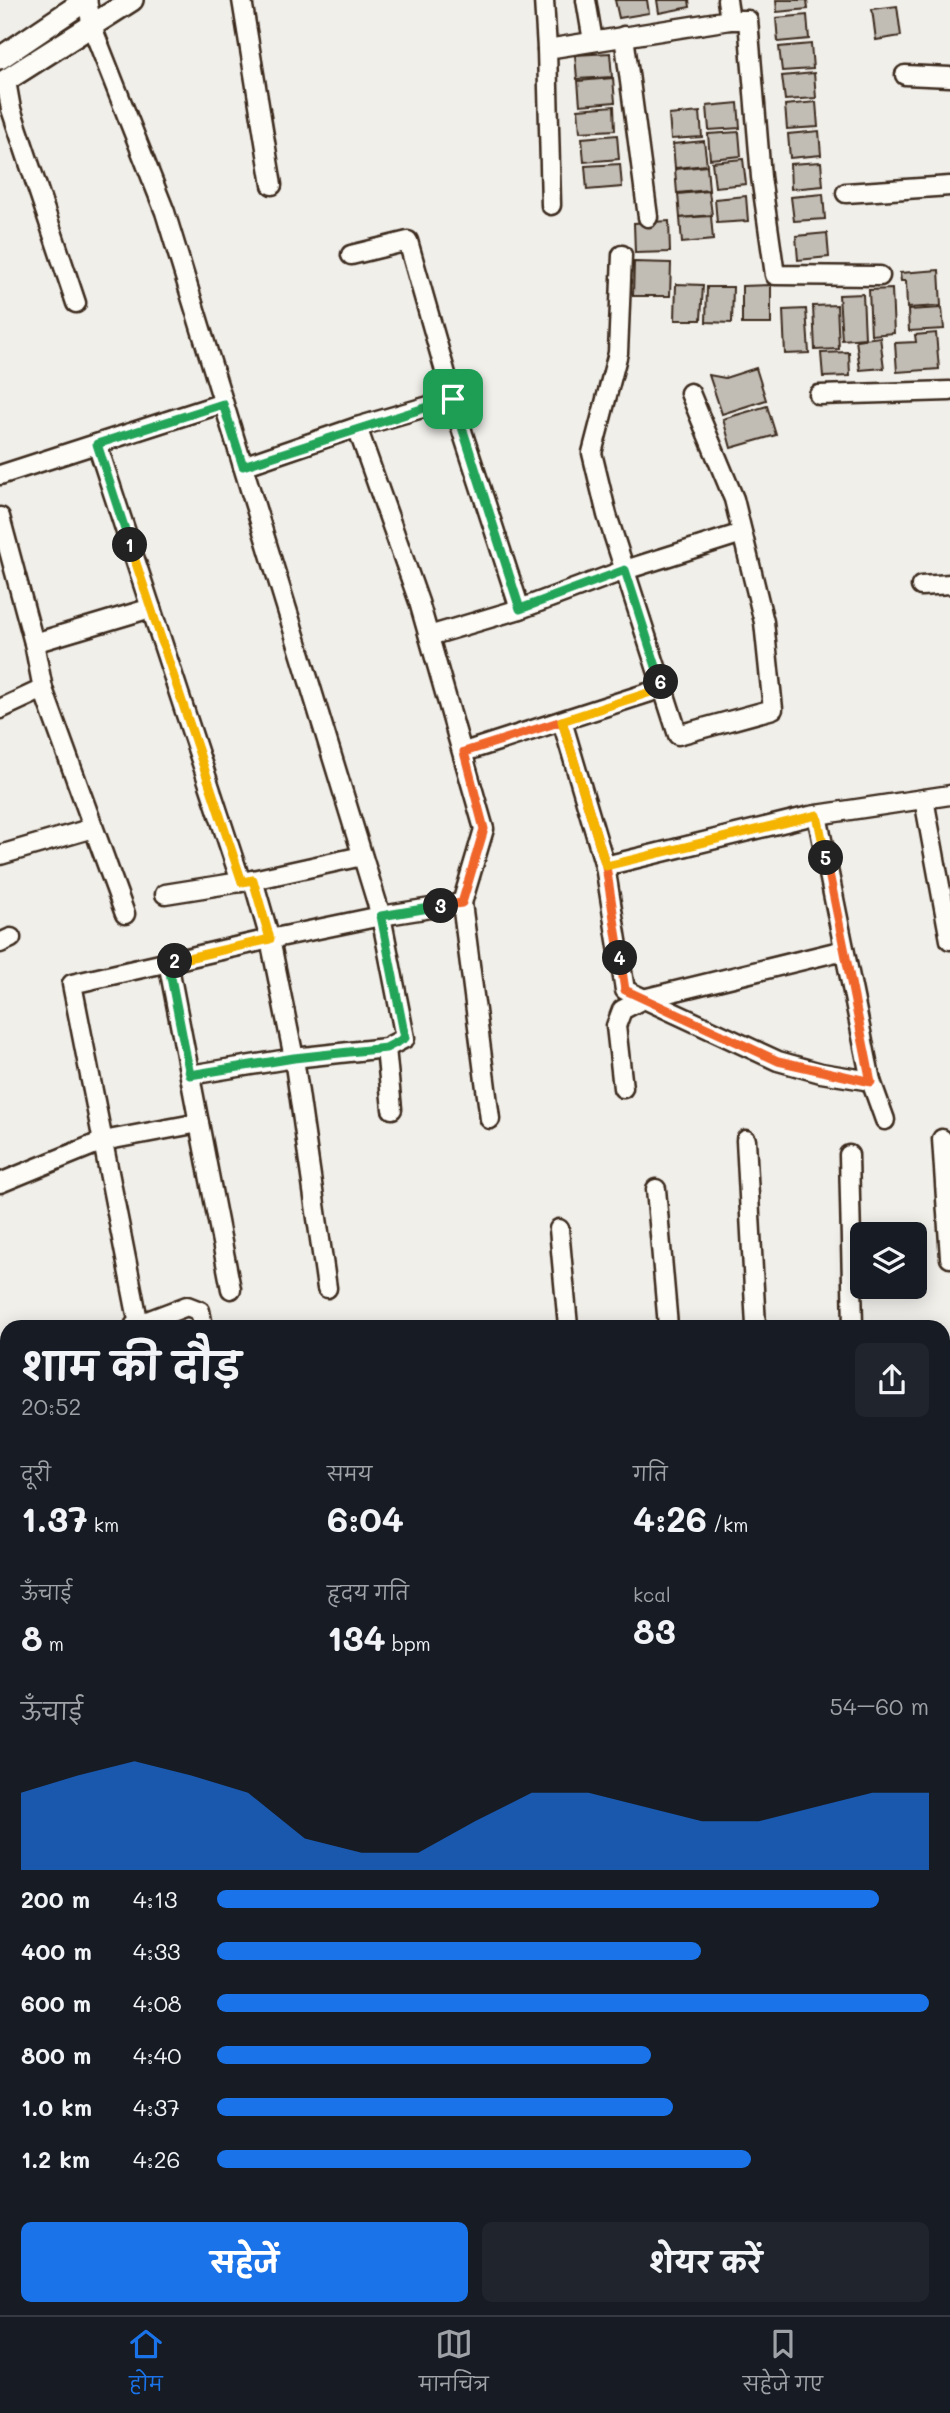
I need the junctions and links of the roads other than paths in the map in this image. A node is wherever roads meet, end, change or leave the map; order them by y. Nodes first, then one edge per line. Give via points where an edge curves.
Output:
1 (86, 0) edge
2 (132, 0) edge
3 (242, 0) edge
4 (544, 0) edge
5 (586, 0) edge
6 (727, 0) edge
7 (730, 20) junction
8 (92, 27) junction
9 (624, 36) junction
10 (593, 41) junction
11 (547, 49) junction
12 (0, 58) edge
13 (905, 75) dead end
14 (950, 77) edge
15 (3, 83) edge
16 (272, 185) dead end
17 (950, 186) edge
18 (846, 193) dead end
19 (551, 205) dead end
20 (648, 217) dead end
21 (351, 255) dead end
22 (622, 255) dead end
23 (880, 276) dead end
24 (76, 303) dead end
25 (950, 391) edge
26 (690, 393) dead end
27 (819, 395) dead end
28 (453, 399) junction
29 (223, 404) junction
30 (357, 427) junction
31 (97, 444) junction
32 (243, 466) junction
33 (0, 475) edge
34 (1, 528) edge
35 (742, 534) junction
36 (625, 570) junction
37 (950, 584) edge
38 (921, 586) dead end
39 (151, 608) junction
40 (520, 609) junction
41 (429, 636) junction
42 (34, 643) junction
43 (663, 688) junction
44 (43, 689) junction
45 (0, 709) edge
46 (562, 721) junction
47 (464, 752) junction
48 (950, 795) edge
49 (924, 799) junction
50 (817, 815) junction
51 (93, 828) junction
52 (0, 855) edge
53 (362, 856) junction
54 (606, 866) junction
55 (247, 881) junction
56 (165, 894) dead end
57 (462, 903) junction
58 (125, 915) dead end
59 (381, 916) junction
60 (270, 939) junction
61 (950, 940) edge
62 (844, 950) junction
63 (168, 962) junction
64 (643, 999) junction
65 (386, 1048) junction
66 (294, 1058) junction
67 (190, 1075) junction
68 (871, 1082) junction
69 (623, 1088) dead end
70 (392, 1109) dead end
71 (490, 1119) dead end
72 (885, 1120) dead end
73 (199, 1123) junction
74 (942, 1139) dead end
75 (746, 1140) dead end
76 (103, 1141) junction
77 (849, 1155) dead end
78 (0, 1183) edge
79 (656, 1189) dead end
80 (559, 1229) dead end
81 (950, 1258) edge
82 (327, 1288) dead end
83 (231, 1289) dead end
84 (135, 1320) edge
85 (151, 1320) edge
86 (202, 1320) edge
87 (567, 1320) edge
88 (667, 1320) edge
89 (756, 1320) edge
90 (853, 1320) edge

1 - 8 street
1 - 12 street
2 - 8 street
3 - 16 street
4 - 11 street
5 - 10 street
6 - 7 street
7 - 9 street
7 - 23 street via 748,20 761,177 775,275
8 - 15 street
8 - 29 street via 165,212
9 - 10 street
9 - 20 street
10 - 11 street
11 - 19 street
13 - 14 street
15 - 24 street
17 - 18 street
21 - 28 street via 408,241
22 - 36 street via 618,353 592,453
25 - 27 street
26 - 35 street via 734,499
28 - 30 street
28 - 40 street
29 - 31 street
29 - 32 street
30 - 32 street
30 - 41 street
31 - 33 street
31 - 39 street
32 - 53 street
34 - 42 street
35 - 36 street
35 - 43 street via 764,622 773,709 678,735
36 - 40 street
36 - 43 street
37 - 38 street
39 - 42 street
39 - 55 street
40 - 41 street
41 - 47 street
42 - 44 street
43 - 46 street
44 - 45 street
44 - 51 street
46 - 47 street
46 - 54 street
47 - 57 street via 484,829
48 - 49 street
49 - 50 street
49 - 61 street
50 - 54 street
50 - 62 street
51 - 52 street
51 - 58 street
53 - 55 street
53 - 59 street
54 - 64 street via 625,990
55 - 56 street
55 - 60 street
57 - 59 street
57 - 71 street
59 - 60 street
59 - 65 street via 405,1038
60 - 63 street
60 - 66 street
62 - 64 street
62 - 68 street
63 - 67 street
63 - 76 street via 72,984
64 - 68 street via 778,1061
64 - 69 street via 622,1010 616,1026
65 - 66 street
65 - 70 street
66 - 67 street
66 - 82 street
67 - 73 street
68 - 72 street
73 - 76 street
73 - 83 street
74 - 81 street
75 - 89 street
76 - 78 street
76 - 84 street
77 - 90 street
79 - 88 street
80 - 87 street
85 - 86 street via 187,1306 200,1311

